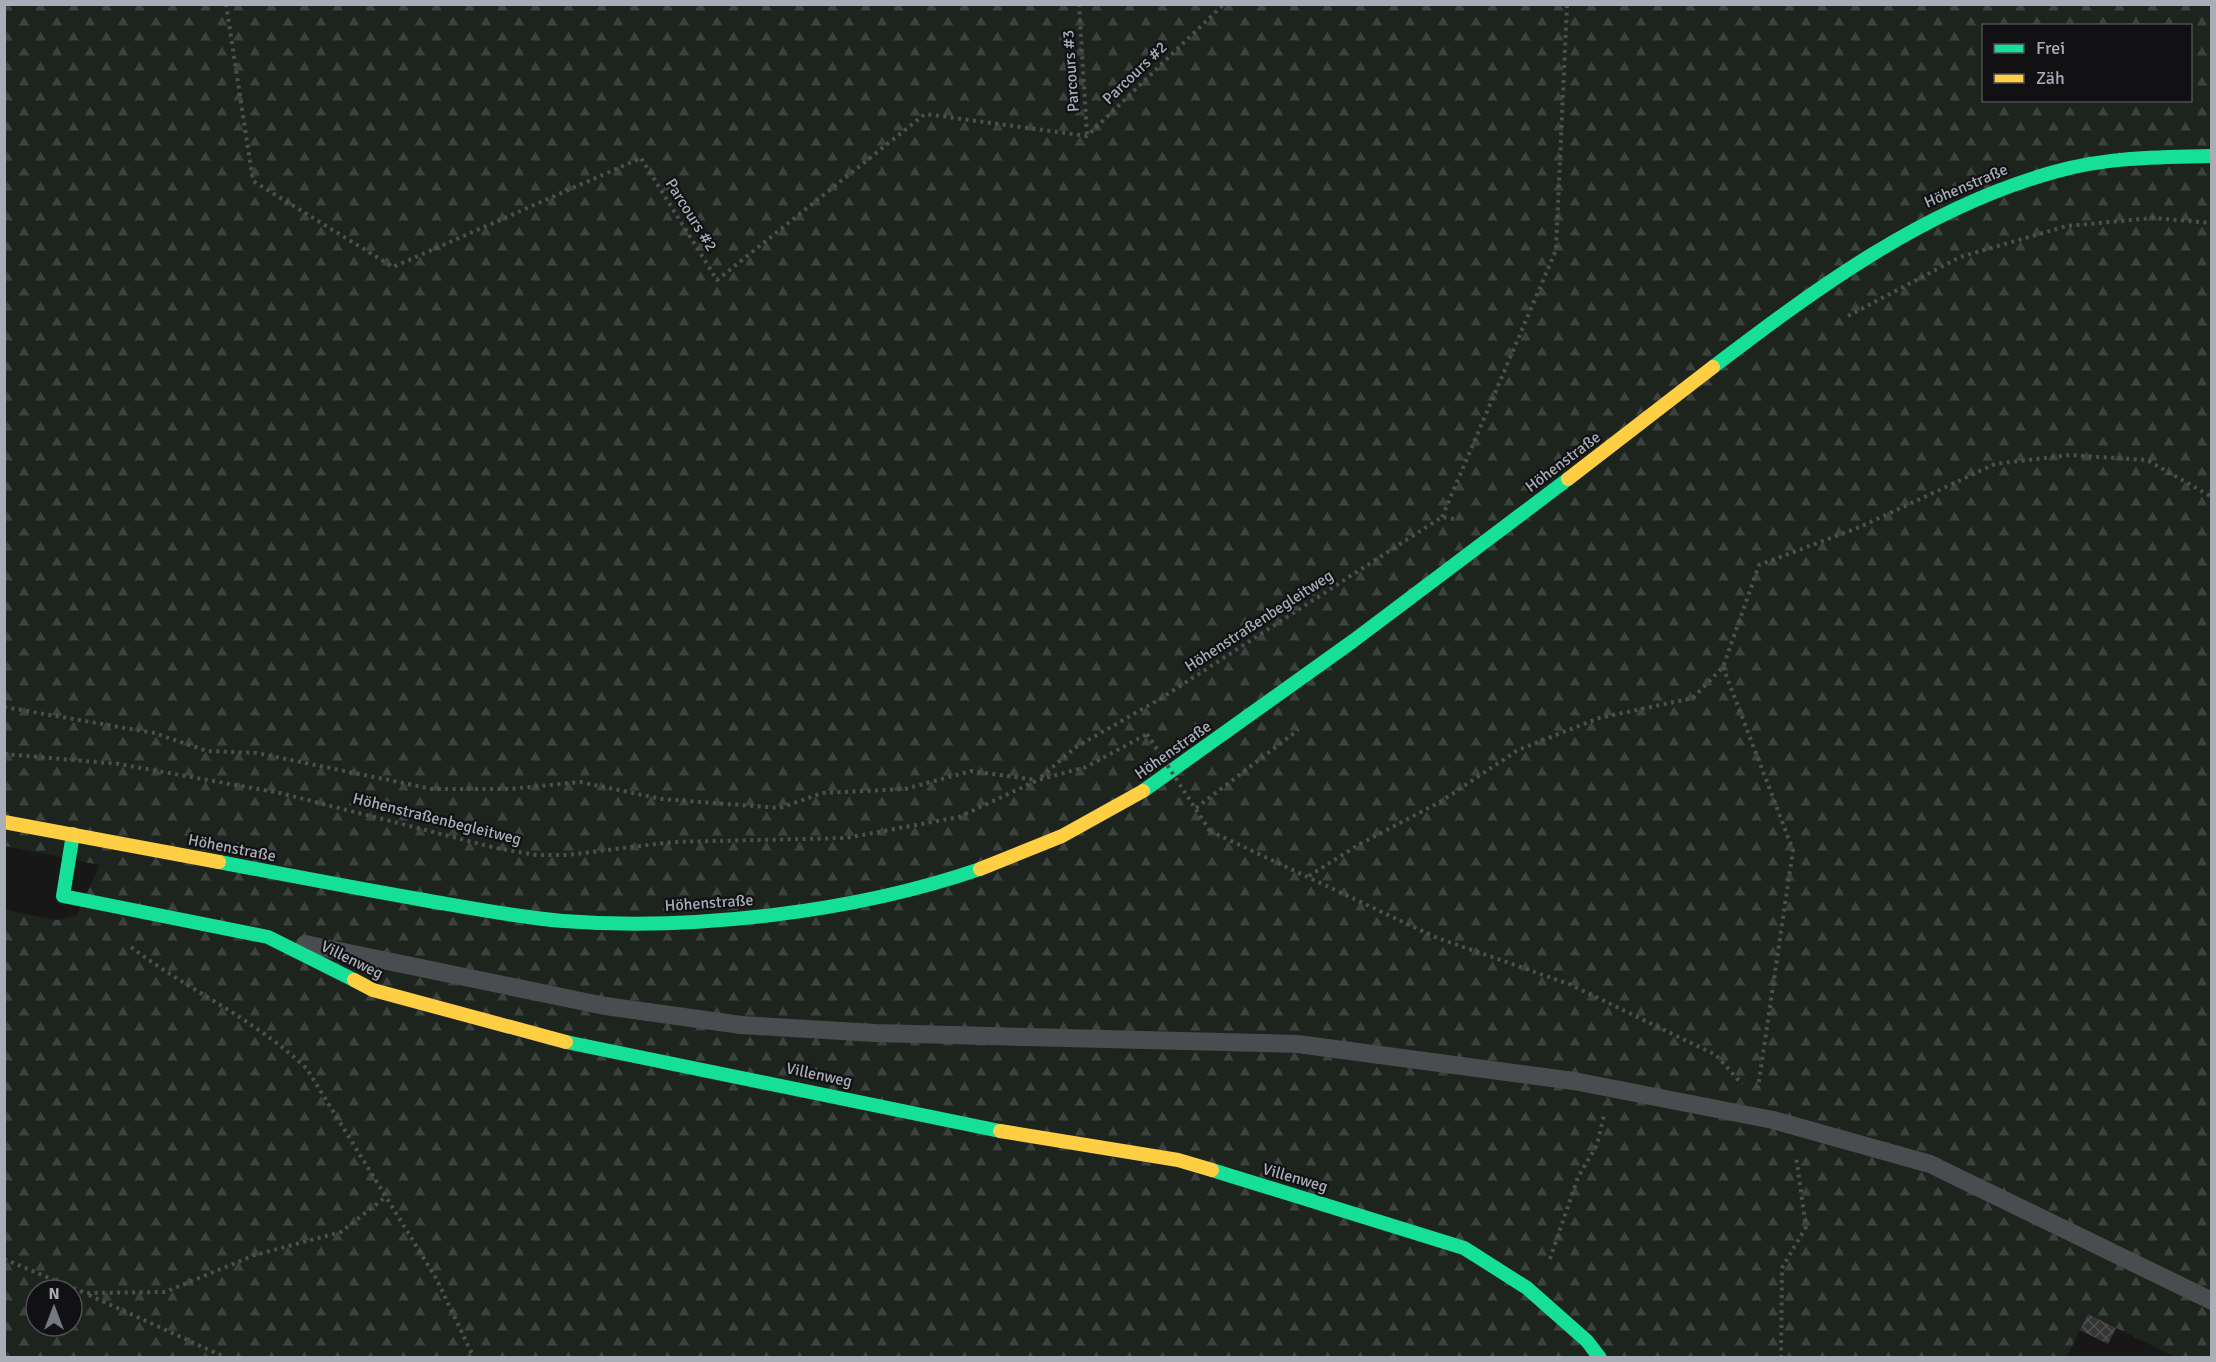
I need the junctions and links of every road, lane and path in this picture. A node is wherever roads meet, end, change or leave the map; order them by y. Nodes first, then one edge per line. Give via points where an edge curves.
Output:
1 (226, 4) edge
2 (1079, 4) edge
3 (1224, 4) edge
4 (1567, 4) edge
5 (1087, 136) junction
6 (2211, 156) edge
7 (2211, 224) edge
8 (1843, 319) dead end
9 (2211, 497) edge
10 (1442, 517) junction
11 (1504, 527) junction
12 (1724, 667) junction
13 (4, 707) edge
14 (1302, 727) dead end
15 (4, 754) edge
16 (1038, 780) junction
17 (1196, 808) junction
18 (4, 822) edge
19 (73, 834) junction
20 (1309, 876) junction
21 (268, 937) junction
22 (126, 944) dead end
23 (1610, 1088) junction
24 (1757, 1101) junction
25 (1773, 1120) junction
26 (387, 1196) junction
27 (4, 1259) edge
28 (1527, 1288) junction
29 (85, 1293) junction
30 (2211, 1301) edge
31 (227, 1358) edge
32 (474, 1358) edge
33 (1600, 1358) edge
34 (1781, 1358) edge

1 - 5 path, Parcours #2 via 254,181 393,267 641,158 717,280 925,114
2 - 5 path, Parcours #3
3 - 5 path, Parcours #2
4 - 10 path via 1556,250
6 - 11 street, Höhenstraße via 2128,157 2071,167 2001,186 1947,209 1895,237 1850,268
7 - 8 path via 2153,218 2067,226 1960,256
9 - 12 path via 2147,460 2070,455 1995,464 1860,527 1759,565
10 - 11 path
10 - 16 path, Höhenstraßenbegleitweg via 1160,699 1076,747
11 - 19 street, Höhenstraße via 1163,779 1090,823 955,878 880,895 771,915 696,921 578,922 377,892
12 - 20 path via 1693,698 1599,718 1518,750 1440,802
12 - 24 path via 1793,850
13 - 16 path via 154,733 207,751 257,753 432,789 511,789 580,782 662,799 780,808 822,793 905,789 971,771
14 - 17 path
15 - 16 path, Höhenstraßenbegleitweg via 119,764 280,793 496,848 546,855 673,842 846,838 959,817
16 - 17 path, Höhenstraßenbegleitweg, bridge via 1086,767 1147,734
17 - 20 path, bridge via 1210,831
18 - 19 street, Höhenstraße
19 - 21 street, Villenweg via 63,896
20 - 24 path via 1435,937 1569,984 1716,1055
21 - 23 lane via 604,1006 741,1025 875,1033 1298,1044
21 - 28 street, Villenweg via 373,990 541,1036 1025,1136 1178,1160 1464,1248
22 - 26 path via 243,1018 300,1062
23 - 25 lane
23 - 28 path via 1597,1145 1578,1178 1545,1272
24 - 25 path
25 - 30 lane via 1930,1164
25 - 34 path via 1794,1146 1806,1227 1782,1268
26 - 29 path via 341,1232 255,1255 165,1292
26 - 32 path via 436,1278
27 - 29 path
28 - 33 street, Villenweg via 1587,1341
29 - 31 path

